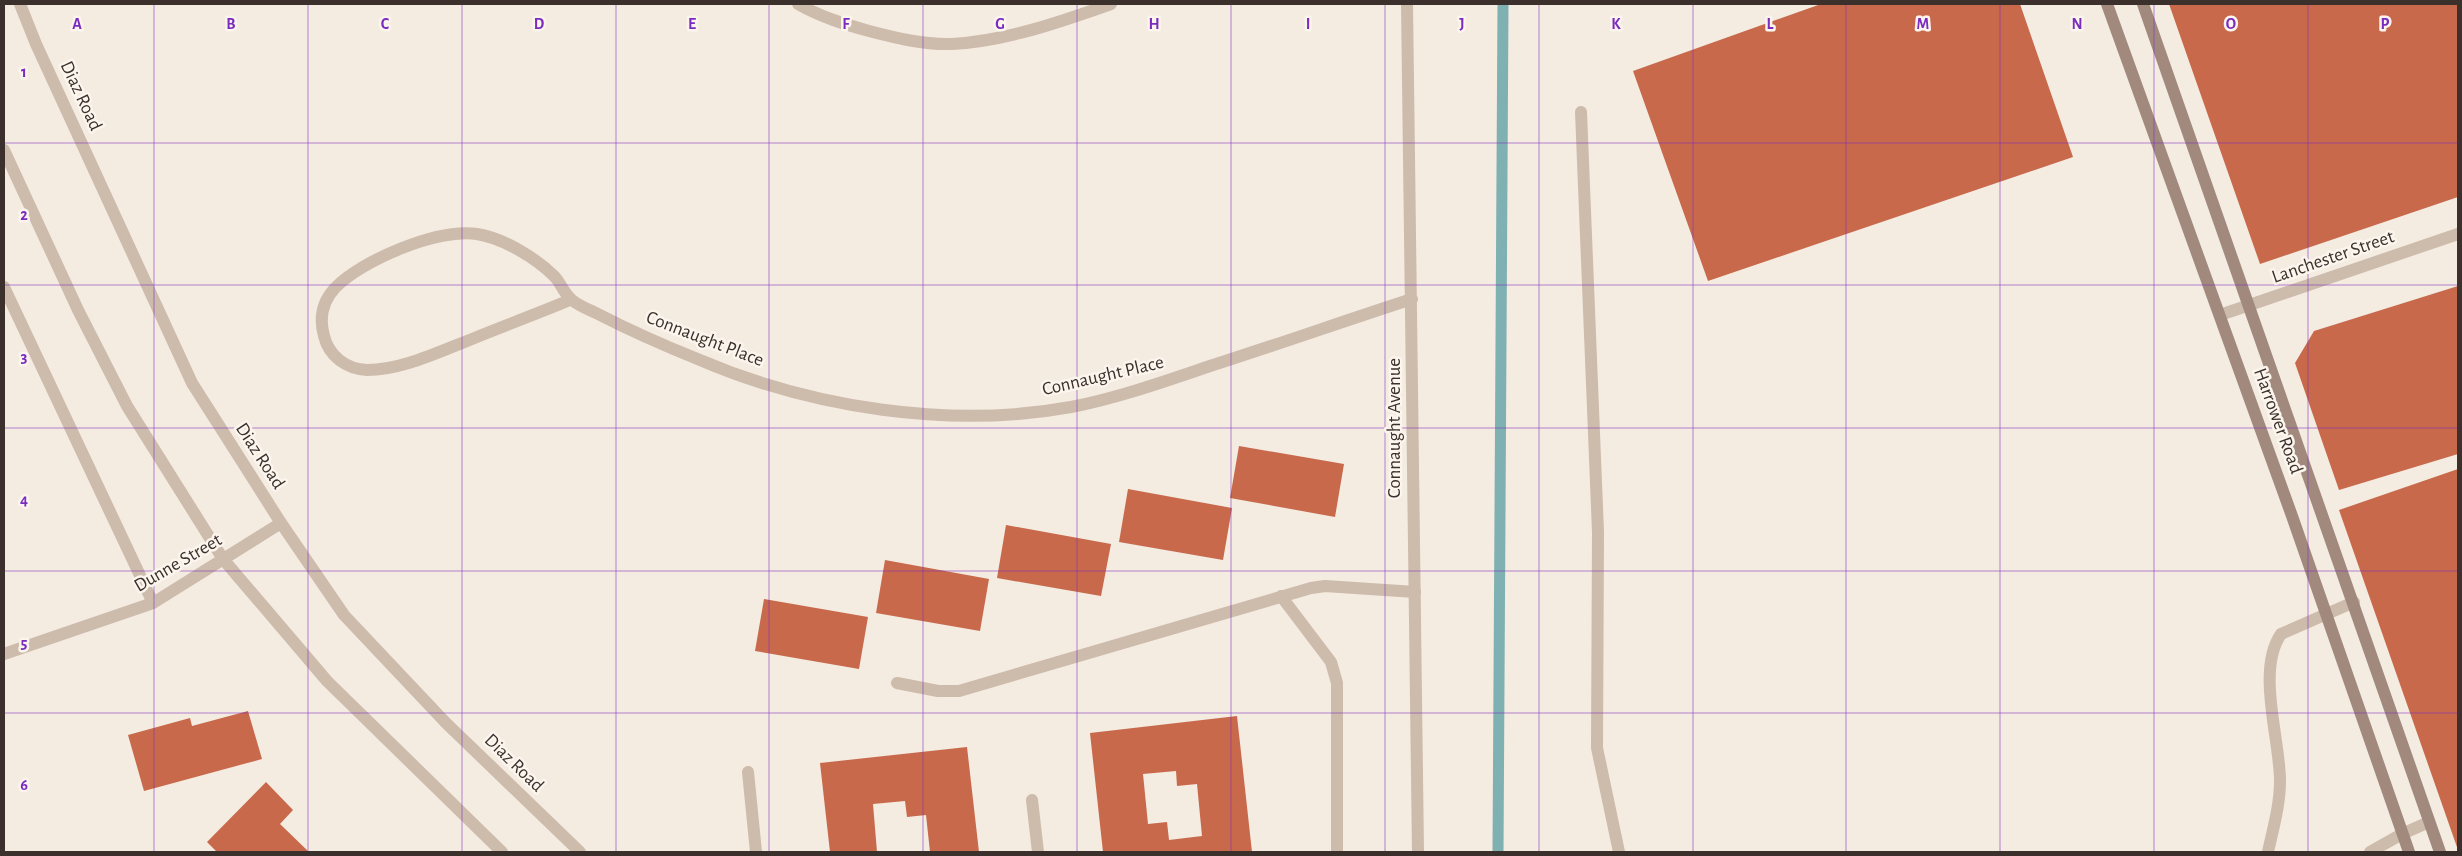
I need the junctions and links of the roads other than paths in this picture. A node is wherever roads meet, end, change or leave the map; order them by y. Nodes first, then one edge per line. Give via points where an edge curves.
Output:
1 (20, 4) edge
2 (798, 4) edge
3 (1110, 4) edge
4 (1407, 4) edge
5 (2107, 4) edge
6 (2142, 4) edge
7 (1581, 112) dead end
8 (4, 150) edge
9 (2458, 234) edge
10 (4, 287) edge
11 (1412, 299) junction
12 (570, 300) junction
13 (2247, 307) junction
14 (2220, 315) junction
15 (281, 523) junction
16 (223, 560) junction
17 (1415, 592) junction
18 (1281, 596) junction
19 (2354, 602) junction
20 (152, 603) junction
21 (2326, 616) junction
22 (4, 654) edge
23 (897, 683) dead end
24 (748, 772) dead end
25 (1032, 800) dead end
26 (2429, 822) junction
27 (2402, 834) junction
28 (502, 852) edge
29 (580, 852) edge
30 (756, 852) edge
31 (1038, 852) edge
32 (1337, 852) edge
33 (1418, 852) edge
34 (1619, 852) edge
35 (2268, 852) edge
36 (2370, 852) edge
37 (2409, 852) edge
38 (2440, 852) edge

1 - 15 street, Diaz Road via 192,383
2 - 3 street via 832,21 892,37 952,44 1048,26
4 - 11 street, Connaught Avenue
5 - 14 main road, Harrower Road
6 - 13 main road, Harrower Road
7 - 34 street via 1598,532 1598,748
8 - 16 street via 78,310 127,406
9 - 13 street, Lanchester Street
10 - 20 street
11 - 12 street, Connaught Place via 1159,384 1072,406 994,416 917,415 855,406 789,390 710,364 636,333
11 - 17 street, Connaught Avenue
12 - 12 street via 555,277 529,257 479,234 453,233 422,239 351,275 333,289 320,319 324,339 332,354 346,365 364,370 388,368 430,356
13 - 14 street, Lanchester Street
13 - 19 main road, Harrower Road
14 - 21 main road, Harrower Road
15 - 16 street, Dunne Street
15 - 29 street, Diaz Road via 344,615 446,722
16 - 20 street, Dunne Street
16 - 28 street via 327,681
17 - 18 street via 1325,586
17 - 33 street, Connaught Avenue
18 - 23 street via 959,691 938,692
18 - 32 street via 1332,662 1335,671
19 - 21 street
19 - 26 main road, Harrower Road
20 - 22 street, Dunne Street
21 - 27 main road, Harrower Road
21 - 35 street via 2281,634 2274,644 2271,699 2280,780
24 - 30 street
25 - 31 street
26 - 27 street
26 - 38 main road, Harrower Road
27 - 36 street
27 - 37 main road, Harrower Road

